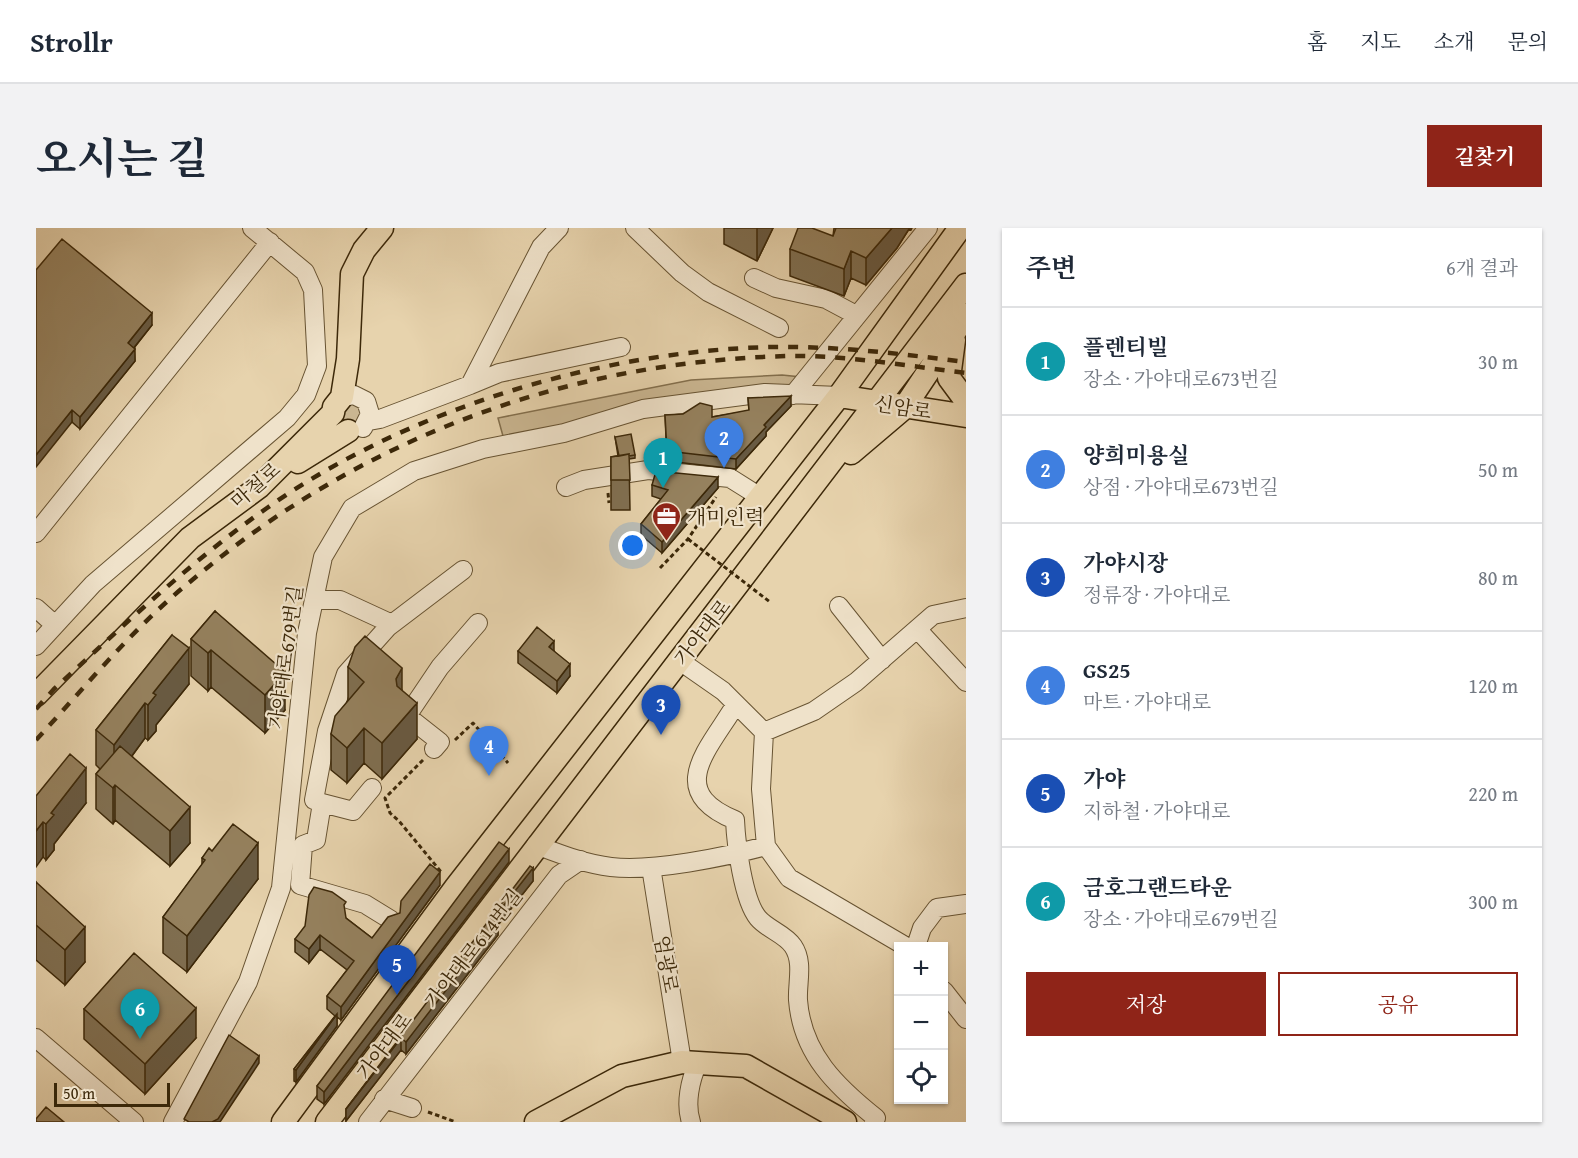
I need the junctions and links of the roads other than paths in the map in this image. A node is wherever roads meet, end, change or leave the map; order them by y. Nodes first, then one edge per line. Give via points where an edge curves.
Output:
1 (252, 228) edge
2 (382, 228) edge
3 (559, 228) edge
4 (635, 228) edge
5 (928, 228) edge
6 (960, 228) edge
7 (270, 242) junction
8 (754, 278) dead end
9 (966, 285) edge
10 (914, 295) junction
11 (856, 315) junction
12 (957, 317) edge
13 (779, 328) dead end
14 (621, 346) dead end
15 (470, 385) junction
16 (793, 395) junction
17 (839, 396) junction
18 (877, 403) junction
19 (337, 405) junction
20 (904, 408) junction
21 (963, 410) edge
22 (369, 421) junction
23 (348, 431) junction
24 (860, 446) junction
25 (259, 487) junction
26 (566, 487) dead end
27 (810, 492) junction
28 (762, 498) junction
29 (36, 533) edge
30 (463, 570) dead end
31 (314, 600) junction
32 (839, 606) dead end
33 (36, 608) edge
34 (966, 608) edge
35 (478, 623) dead end
36 (392, 624) junction
37 (55, 625) junction
38 (918, 630) junction
39 (36, 645) edge
40 (882, 660) junction
41 (680, 661) junction
42 (966, 682) edge
43 (36, 695) edge
44 (736, 704) junction
45 (764, 732) junction
46 (434, 749) road end
47 (372, 788) dead end
48 (322, 803) junction
49 (536, 845) junction
50 (766, 846) junction
51 (737, 852) junction
52 (581, 860) junction
53 (651, 867) junction
54 (966, 904) edge
55 (391, 920) edge
56 (898, 942) edge
57 (917, 942) edge
58 (948, 996) edge
59 (966, 1019) edge
60 (36, 1026) edge
61 (36, 1038) edge
62 (44, 1049) edge
63 (690, 1062) junction
64 (384, 1099) junction
65 (412, 1108) road end
66 (134, 1122) edge
67 (173, 1122) edge
68 (283, 1122) edge
69 (327, 1122) edge
70 (368, 1122) edge
71 (536, 1122) edge
72 (691, 1122) edge
73 (845, 1122) edge
74 (874, 1122) edge

1 - 7 street
2 - 19 main road via 364,250 352,274 348,359
3 - 15 street via 541,247
4 - 13 street via 708,292
5 - 11 street
6 - 10 main road, 가야대로
7 - 29 street
7 - 37 street via 305,272 313,290 317,366 306,395 287,418 93,584
8 - 11 street via 776,288 826,299
9 - 12 main road, 가야대로
10 - 12 main road via 915,312 927,321
10 - 17 main road, 가야대로
11 - 16 street
12 - 18 main road, 가야대로
12 - 20 main road
12 - 21 main road via 949,378
14 - 15 street via 499,373
15 - 22 street
16 - 17 street, 가야대로679번길
16 - 31 street, 가야대로679번길 via 765,393 643,409 564,433 483,449 414,471 352,508 323,557
17 - 18 main road, 신암로
17 - 28 main road, 가야대로
18 - 20 main road, 신암로
18 - 27 main road, 가야대로
19 - 22 street via 354,395 366,401
19 - 23 street via 337,425
19 - 25 main road, 마철로
20 - 21 main road, 신암로
20 - 24 main road
21 - 24 main road via 903,426
22 - 23 street via 360,430
23 - 25 main road
24 - 27 main road
25 - 43 main road, 마철로 via 190,538
26 - 28 street via 584,480 648,470 730,478
27 - 41 main road, 가야대로
28 - 68 main road, 가야대로 via 456,888
30 - 36 street
31 - 36 street via 340,600
31 - 67 street, 가야대로679번길 via 307,633 280,888 248,982
32 - 40 street
33 - 37 street
34 - 38 street via 933,615
35 - 46 street via 440,666 407,716 440,742
36 - 48 street via 346,674 327,731 314,800
37 - 39 street
38 - 40 street
38 - 42 street
40 - 45 street via 814,711
41 - 44 street
41 - 49 main road, 가야대로
44 - 45 street
44 - 51 street via 695,771 702,800 716,812 735,820
45 - 50 street via 761,789
47 - 48 street via 353,811
48 - 55 street via 316,840 303,845 300,885 365,904
49 - 52 street
49 - 69 main road, 가야대로
50 - 51 street
50 - 56 street via 789,878
51 - 53 street
51 - 74 street via 757,917 793,946 799,962 798,1002 813,1056 841,1090 876,1118
52 - 53 street via 612,867
52 - 64 street, 가야대로614번길 via 559,875
53 - 63 street, 엄광로
54 - 57 street via 937,908
58 - 59 street
60 - 62 street
61 - 62 street
62 - 66 street
63 - 71 main road via 622,1076
63 - 72 street
63 - 73 main road via 746,1066
64 - 65 street
64 - 70 street, 가야대로614번길

